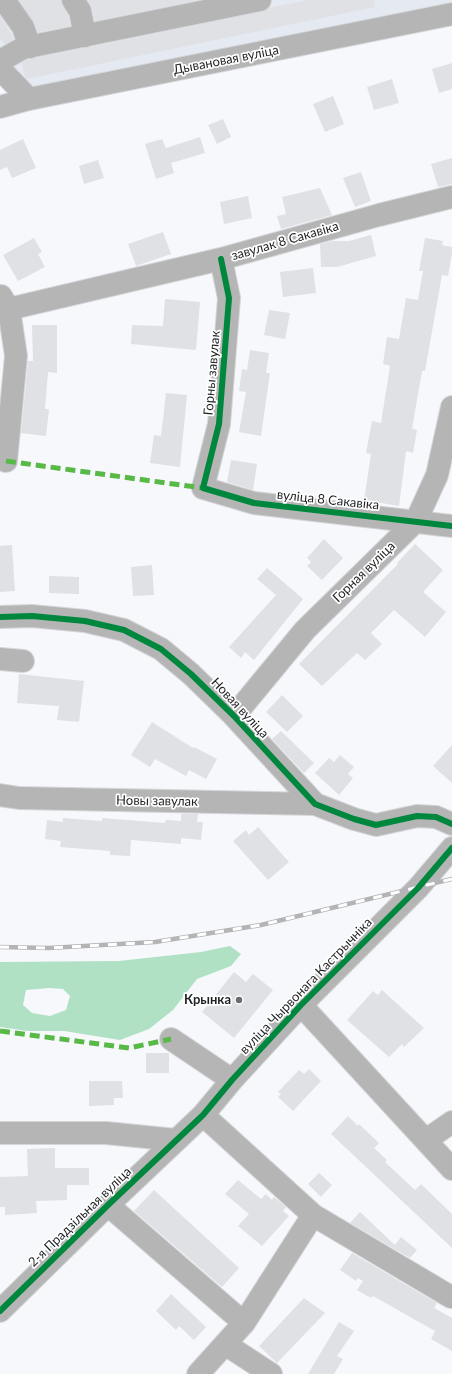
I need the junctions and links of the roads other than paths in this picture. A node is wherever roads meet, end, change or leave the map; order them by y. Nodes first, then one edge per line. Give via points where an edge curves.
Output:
1 (4, 0) edge
2 (74, 0) edge
3 (260, 0) edge
4 (452, 14) edge
5 (85, 36) junction
6 (30, 47) junction
7 (0, 61) edge
8 (0, 69) edge
9 (28, 99) junction
10 (0, 107) edge
11 (452, 197) edge
12 (221, 259) junction
13 (3, 305) edge
14 (452, 406) edge
15 (6, 461) dead end
16 (203, 488) joint
17 (416, 521) junction
18 (452, 526) edge
19 (0, 617) edge
20 (0, 659) edge
21 (23, 661) dead end
22 (234, 716) junction
23 (0, 795) edge
24 (315, 804) junction
25 (452, 824) edge
26 (452, 848) edge
27 (301, 1005) junction
28 (171, 1039) dead end
29 (232, 1080) junction
30 (203, 1114) junction
31 (452, 1122) edge
32 (0, 1133) edge
33 (176, 1140) junction
34 (426, 1140) junction
35 (452, 1169) edge
36 (108, 1205) junction
37 (313, 1215) junction
38 (451, 1296) dead end
39 (0, 1311) edge
40 (244, 1323) junction
41 (225, 1344) junction
42 (198, 1374) edge
43 (271, 1374) edge

1 - 6 street via 23,27
2 - 5 street via 80,11
3 - 5 street
4 - 9 street, Дывановая вуліца
5 - 6 street
6 - 7 street via 23,48
8 - 9 street
9 - 10 street, Дывановая вуліца
11 - 12 street, завулак 8 Сакавіка
12 - 13 street, завулак 8 Сакавіка
12 - 16 street, Горны завулак via 229,298 219,424
13 - 15 street via 16,356
14 - 17 street, Горная вуліца via 437,475
16 - 17 street, вуліца 8 Сакавіка via 254,503
17 - 18 street, вуліца 8 Сакавіка
17 - 22 street, Горная вуліца via 304,630
19 - 22 street, Новая вуліца via 32,616 85,621 124,630 161,649
20 - 21 street
22 - 24 street, Новая вуліца
23 - 24 street, Новы завулак via 19,798
24 - 25 street, Новая вуліца via 354,819 376,824 417,816 436,816
26 - 27 street, вуліца Чырвонага Кастрычніка via 418,888
27 - 29 street, вуліца Чырвонага Кастрычніка
27 - 34 street
28 - 29 street
29 - 30 street, вуліца Чырвонага Кастрычніка
30 - 33 street, вуліца Чырвонага Кастрычніка
30 - 37 street
31 - 34 street
32 - 33 street via 106,1133
33 - 36 street, 2-я Прадзільная вуліца
34 - 35 street
36 - 39 street, 2-я Прадзільная вуліца
36 - 40 street
37 - 38 street
37 - 40 street
40 - 41 street
41 - 42 street
41 - 43 street

